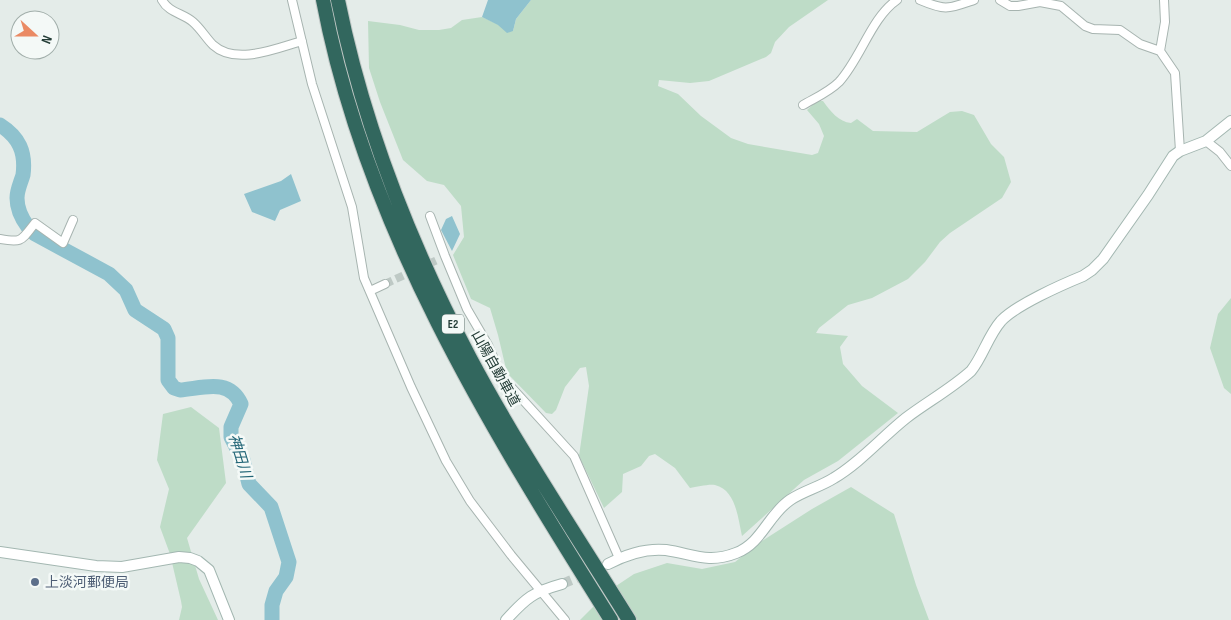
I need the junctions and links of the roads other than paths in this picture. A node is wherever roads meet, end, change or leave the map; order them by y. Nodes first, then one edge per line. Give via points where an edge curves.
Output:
1 (162, 0) edge
2 (292, 0) edge
3 (323, 0) edge
4 (338, 0) edge
5 (898, 0) edge
6 (920, 0) edge
7 (974, 0) edge
8 (1000, 0) edge
9 (1164, 0) edge
10 (302, 41) junction
11 (1160, 51) junction
12 (803, 105) dead end
13 (1231, 121) edge
14 (1206, 141) junction
15 (1180, 151) junction
16 (1231, 166) edge
17 (430, 216) dead end
18 (73, 220) dead end
19 (0, 239) edge
20 (445, 256) junction
21 (437, 260) tunnel mouth
22 (385, 284) tunnel mouth
23 (370, 291) junction
24 (0, 552) edge
25 (619, 558) junction
26 (608, 564) tunnel mouth
27 (562, 584) tunnel mouth
28 (541, 590) junction
29 (229, 620) edge
30 (506, 620) edge
31 (565, 620) edge
32 (611, 620) edge
33 (629, 620) edge

1 - 10 street via 170,10 192,20 214,46 224,52 258,54
2 - 10 street
3 - 32 highway, E2 via 340,70 381,198 429,308 505,449
4 - 33 highway, 山陽自動車道 / E2 via 369,118 420,254 470,358
5 - 12 street via 887,8 838,82
6 - 7 street via 945,9
8 - 11 street via 1010,6 1040,2 1060,6 1085,26 1120,30 1140,44
9 - 11 street via 1165,22
10 - 23 street via 312,84 352,207 364,278
11 - 15 street via 1175,73
13 - 14 street
14 - 15 street
14 - 16 street
15 - 25 street via 1173,156 1103,259 1092,270 1014,310 992,333 971,371 906,418 833,479 789,500 750,545 739,552 716,558 665,550 642,551
17 - 20 street
18 - 19 street via 63,243 34,224 16,242
20 - 21 street
20 - 25 street via 501,376 574,456
22 - 23 street
23 - 28 street via 446,462 470,501
24 - 29 street via 122,567 190,558 208,570
25 - 26 street
27 - 28 street
28 - 30 street via 531,595
28 - 31 street

